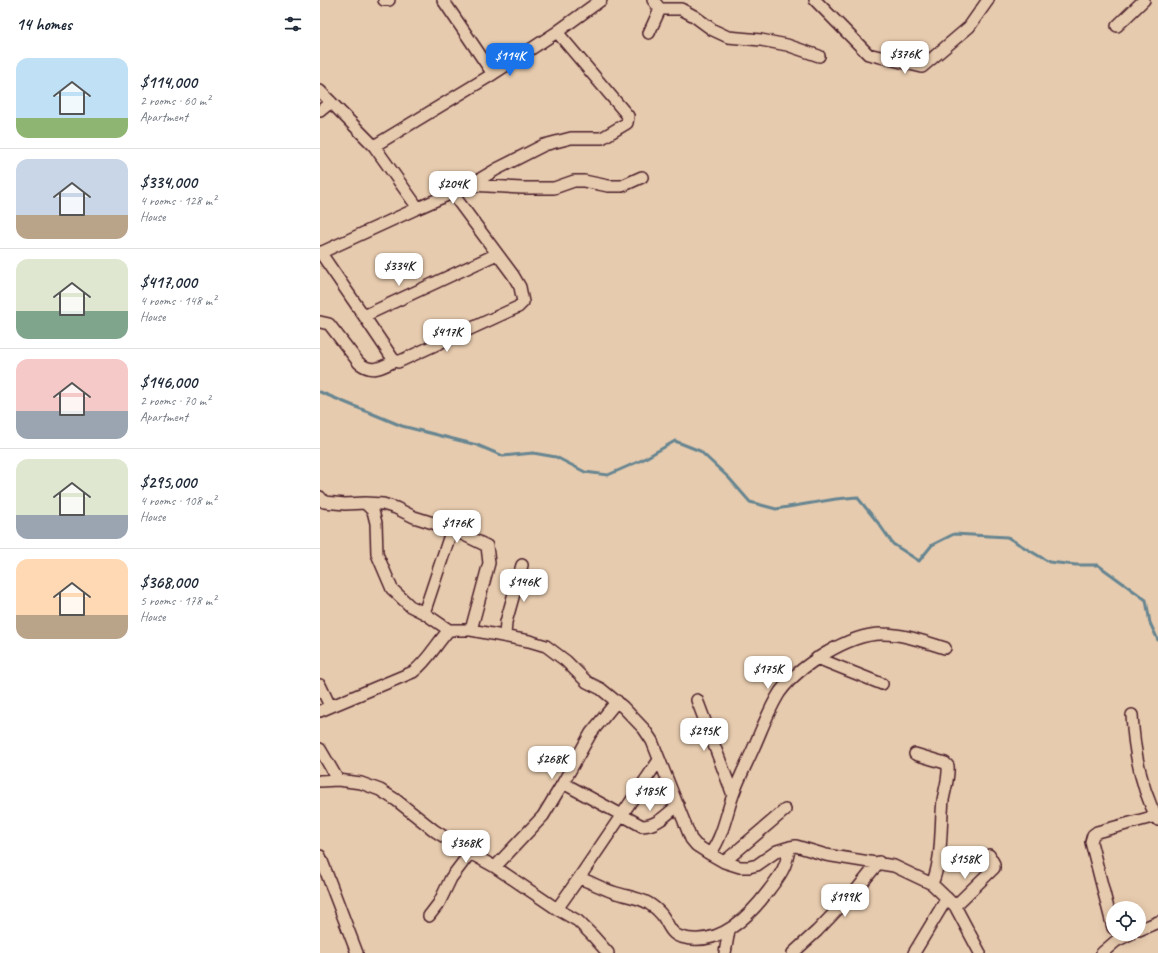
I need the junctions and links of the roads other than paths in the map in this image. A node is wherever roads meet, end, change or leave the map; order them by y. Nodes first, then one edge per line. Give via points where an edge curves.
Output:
1 (384, 0) edge
2 (389, 0) edge
3 (444, 0) edge
4 (601, 0) edge
5 (815, 0) edge
6 (988, 0) edge
7 (1144, 0) edge
8 (657, 4) edge
9 (1117, 26) dead end
10 (557, 32) junction
11 (648, 33) dead end
12 (819, 56) dead end
13 (494, 74) junction
14 (320, 91) edge
15 (331, 102) junction
16 (320, 111) edge
17 (374, 146) junction
18 (642, 176) dead end
19 (470, 185) junction
20 (452, 193) junction
21 (418, 208) junction
22 (320, 253) edge
23 (497, 254) junction
24 (364, 316) junction
25 (320, 322) edge
26 (395, 361) junction
27 (320, 497) edge
28 (365, 503) junction
29 (452, 529) junction
30 (522, 565) dead end
31 (424, 613) junction
32 (449, 630) junction
33 (471, 630) junction
34 (505, 636) junction
35 (945, 648) dead end
36 (817, 658) junction
37 (320, 684) edge
38 (882, 684) dead end
39 (697, 700) dead end
40 (616, 701) junction
41 (325, 708) edge
42 (1132, 715) dead end
43 (320, 749) edge
44 (915, 754) dead end
45 (659, 760) junction
46 (338, 780) junction
47 (320, 781) edge
48 (564, 783) junction
49 (733, 795) junction
50 (678, 805) junction
51 (785, 810) dead end
52 (622, 815) junction
53 (1157, 818) edge
54 (790, 847) junction
55 (470, 853) junction
56 (710, 854) junction
57 (989, 855) dead end
58 (320, 856) edge
59 (724, 862) junction
60 (879, 862) junction
61 (495, 866) junction
62 (579, 878) junction
63 (932, 884) junction
64 (1106, 901) edge
65 (951, 902) junction
66 (557, 909) junction
67 (429, 916) dead end
68 (1158, 922) edge
69 (1146, 927) edge
70 (729, 930) junction
71 (1112, 941) edge
72 (357, 953) edge
73 (608, 953) edge
74 (725, 953) edge
75 (793, 953) edge
76 (914, 953) edge
77 (980, 953) edge
78 (1102, 953) edge

1 - 2 street
3 - 13 street
4 - 10 street
5 - 6 street via 868,54 922,68 969,27
7 - 9 street
8 - 11 street
8 - 12 street via 681,9 728,37 787,45
10 - 13 street
10 - 19 street via 628,116 627,123 602,138 571,138 544,145 497,168
13 - 17 street
14 - 15 street
15 - 16 street
15 - 17 street
17 - 21 street
18 - 19 street via 622,186 584,181 574,181 554,188
19 - 20 street
20 - 21 street
20 - 23 street
21 - 22 street
22 - 24 street
23 - 24 street
23 - 26 street via 520,287 523,302 518,307 402,361
24 - 26 street
25 - 26 street via 329,324 365,368 373,370
27 - 28 street via 324,502
28 - 29 street via 383,504
28 - 31 street via 373,511 377,554 392,589 410,606
29 - 31 street
29 - 33 street via 487,546 489,553 489,563
30 - 34 street via 506,622
31 - 32 street
32 - 33 street
32 - 41 street via 438,641 424,663 413,672
33 - 34 street
34 - 40 street via 546,646 587,682
35 - 36 street via 900,636 866,635
36 - 38 street
36 - 49 street via 780,692
37 - 41 street
39 - 49 street
40 - 45 street via 644,729
40 - 48 street via 591,733
42 - 53 street via 1137,762
43 - 46 street
44 - 63 street via 948,766 941,848
45 - 50 street
45 - 52 street
46 - 47 street
46 - 55 street via 380,790 435,831
48 - 52 street
48 - 61 street via 543,816
49 - 56 street via 718,842
50 - 52 street via 649,826 642,826
50 - 56 street via 691,839
51 - 59 street
52 - 62 street
53 - 64 street via 1097,832 1093,836 1091,842
54 - 59 street via 749,867
54 - 60 street
54 - 70 street via 784,867 774,883 752,910
55 - 61 street
55 - 67 street via 451,878 439,903
56 - 59 street
57 - 65 street via 994,868
58 - 72 street
60 - 63 street via 894,866
60 - 75 street via 858,888
61 - 66 street
62 - 66 street
62 - 70 street via 606,890 646,902 656,908 672,931 681,937 707,938
63 - 65 street
65 - 76 street
65 - 77 street
66 - 73 street via 578,921
68 - 69 street
70 - 74 street
71 - 78 street

